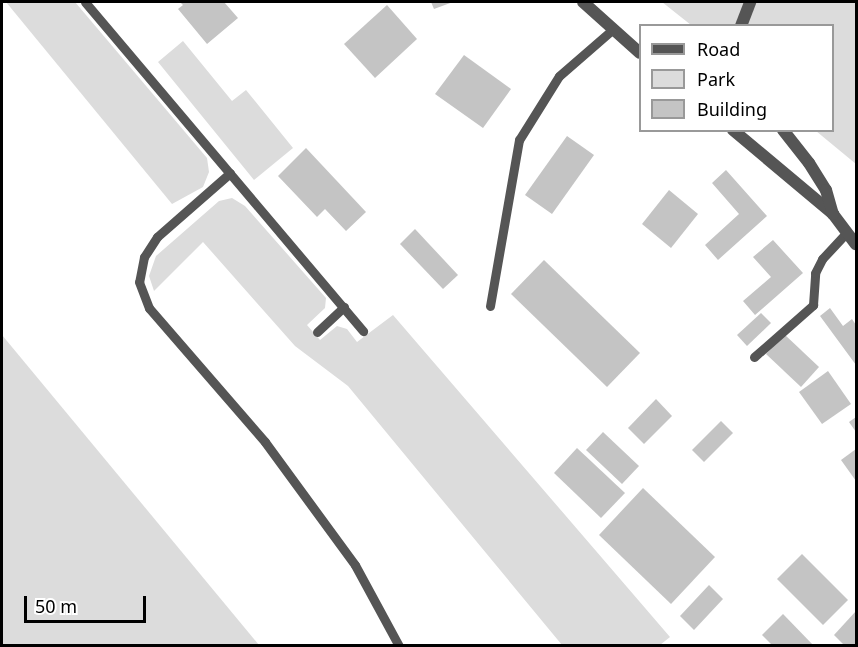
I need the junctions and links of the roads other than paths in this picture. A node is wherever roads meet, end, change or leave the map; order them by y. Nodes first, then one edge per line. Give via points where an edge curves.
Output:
1 (85, 2) edge
2 (583, 2) edge
3 (750, 2) edge
4 (742, 24) edge
5 (612, 30) junction
6 (639, 52) edge
7 (735, 132) edge
8 (784, 132) edge
9 (230, 173) junction
10 (833, 214) junction
11 (847, 232) junction
12 (856, 244) edge
13 (490, 306) dead end
14 (344, 308) junction
15 (363, 331) dead end
16 (317, 332) dead end
17 (754, 357) dead end
18 (399, 645) edge

1 - 9 lane
2 - 5 street
3 - 4 street
5 - 6 street
5 - 13 lane via 559,76 519,140
7 - 10 street
8 - 10 street via 826,190
9 - 14 lane
9 - 18 lane via 157,237 144,257 139,282 149,308 265,442 356,565
10 - 11 street
11 - 12 street
11 - 17 lane via 822,259 815,273 813,305
14 - 15 lane
14 - 16 lane

